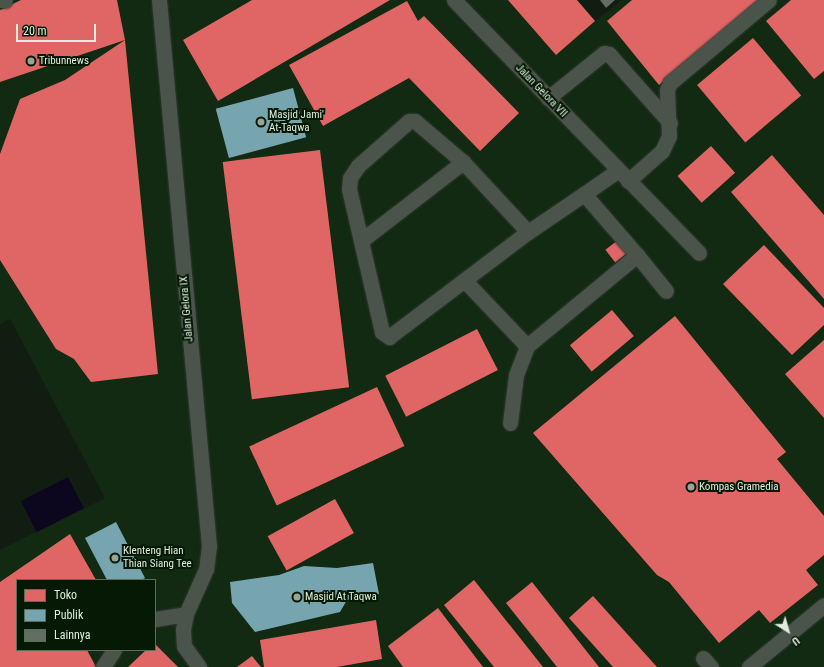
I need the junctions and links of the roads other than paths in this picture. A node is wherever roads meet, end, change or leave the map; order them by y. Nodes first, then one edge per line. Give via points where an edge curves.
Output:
1 (0, 0) edge
2 (6, 0) edge
3 (159, 0) edge
4 (454, 0) edge
5 (769, 0) edge
6 (548, 98) junction
7 (670, 123) junction
8 (463, 162) junction
9 (622, 176) junction
10 (584, 194) junction
11 (528, 232) junction
12 (362, 240) junction
13 (699, 253) dead end
14 (637, 255) junction
15 (466, 282) junction
16 (666, 291) dead end
17 (528, 346) junction
18 (510, 423) dead end
19 (824, 605) edge
20 (186, 614) junction
21 (156, 619) edge
22 (113, 651) edge
23 (103, 667) edge
24 (199, 667) edge
25 (749, 667) edge

1 - 2 lane
3 - 20 lane, Jalan Gelora IX via 209,546 206,569
4 - 6 lane, Jalan Gelora VII
5 - 7 lane via 670,83 667,90
6 - 7 lane via 604,53 609,54
6 - 9 lane, Jalan Gelora VII
7 - 9 lane via 669,136 662,151
8 - 11 lane
8 - 12 lane
8 - 12 lane via 419,123 409,121 358,166 350,178 349,188
9 - 10 lane
9 - 13 lane, Jalan Gelora VII
10 - 11 lane
10 - 14 lane
11 - 15 lane
12 - 15 lane via 385,335 392,336
14 - 16 lane
14 - 17 lane
15 - 17 lane
17 - 18 lane via 516,375
19 - 25 lane
20 - 21 lane
20 - 24 lane, Jalan Gelora IX via 183,629 184,646
22 - 23 lane

